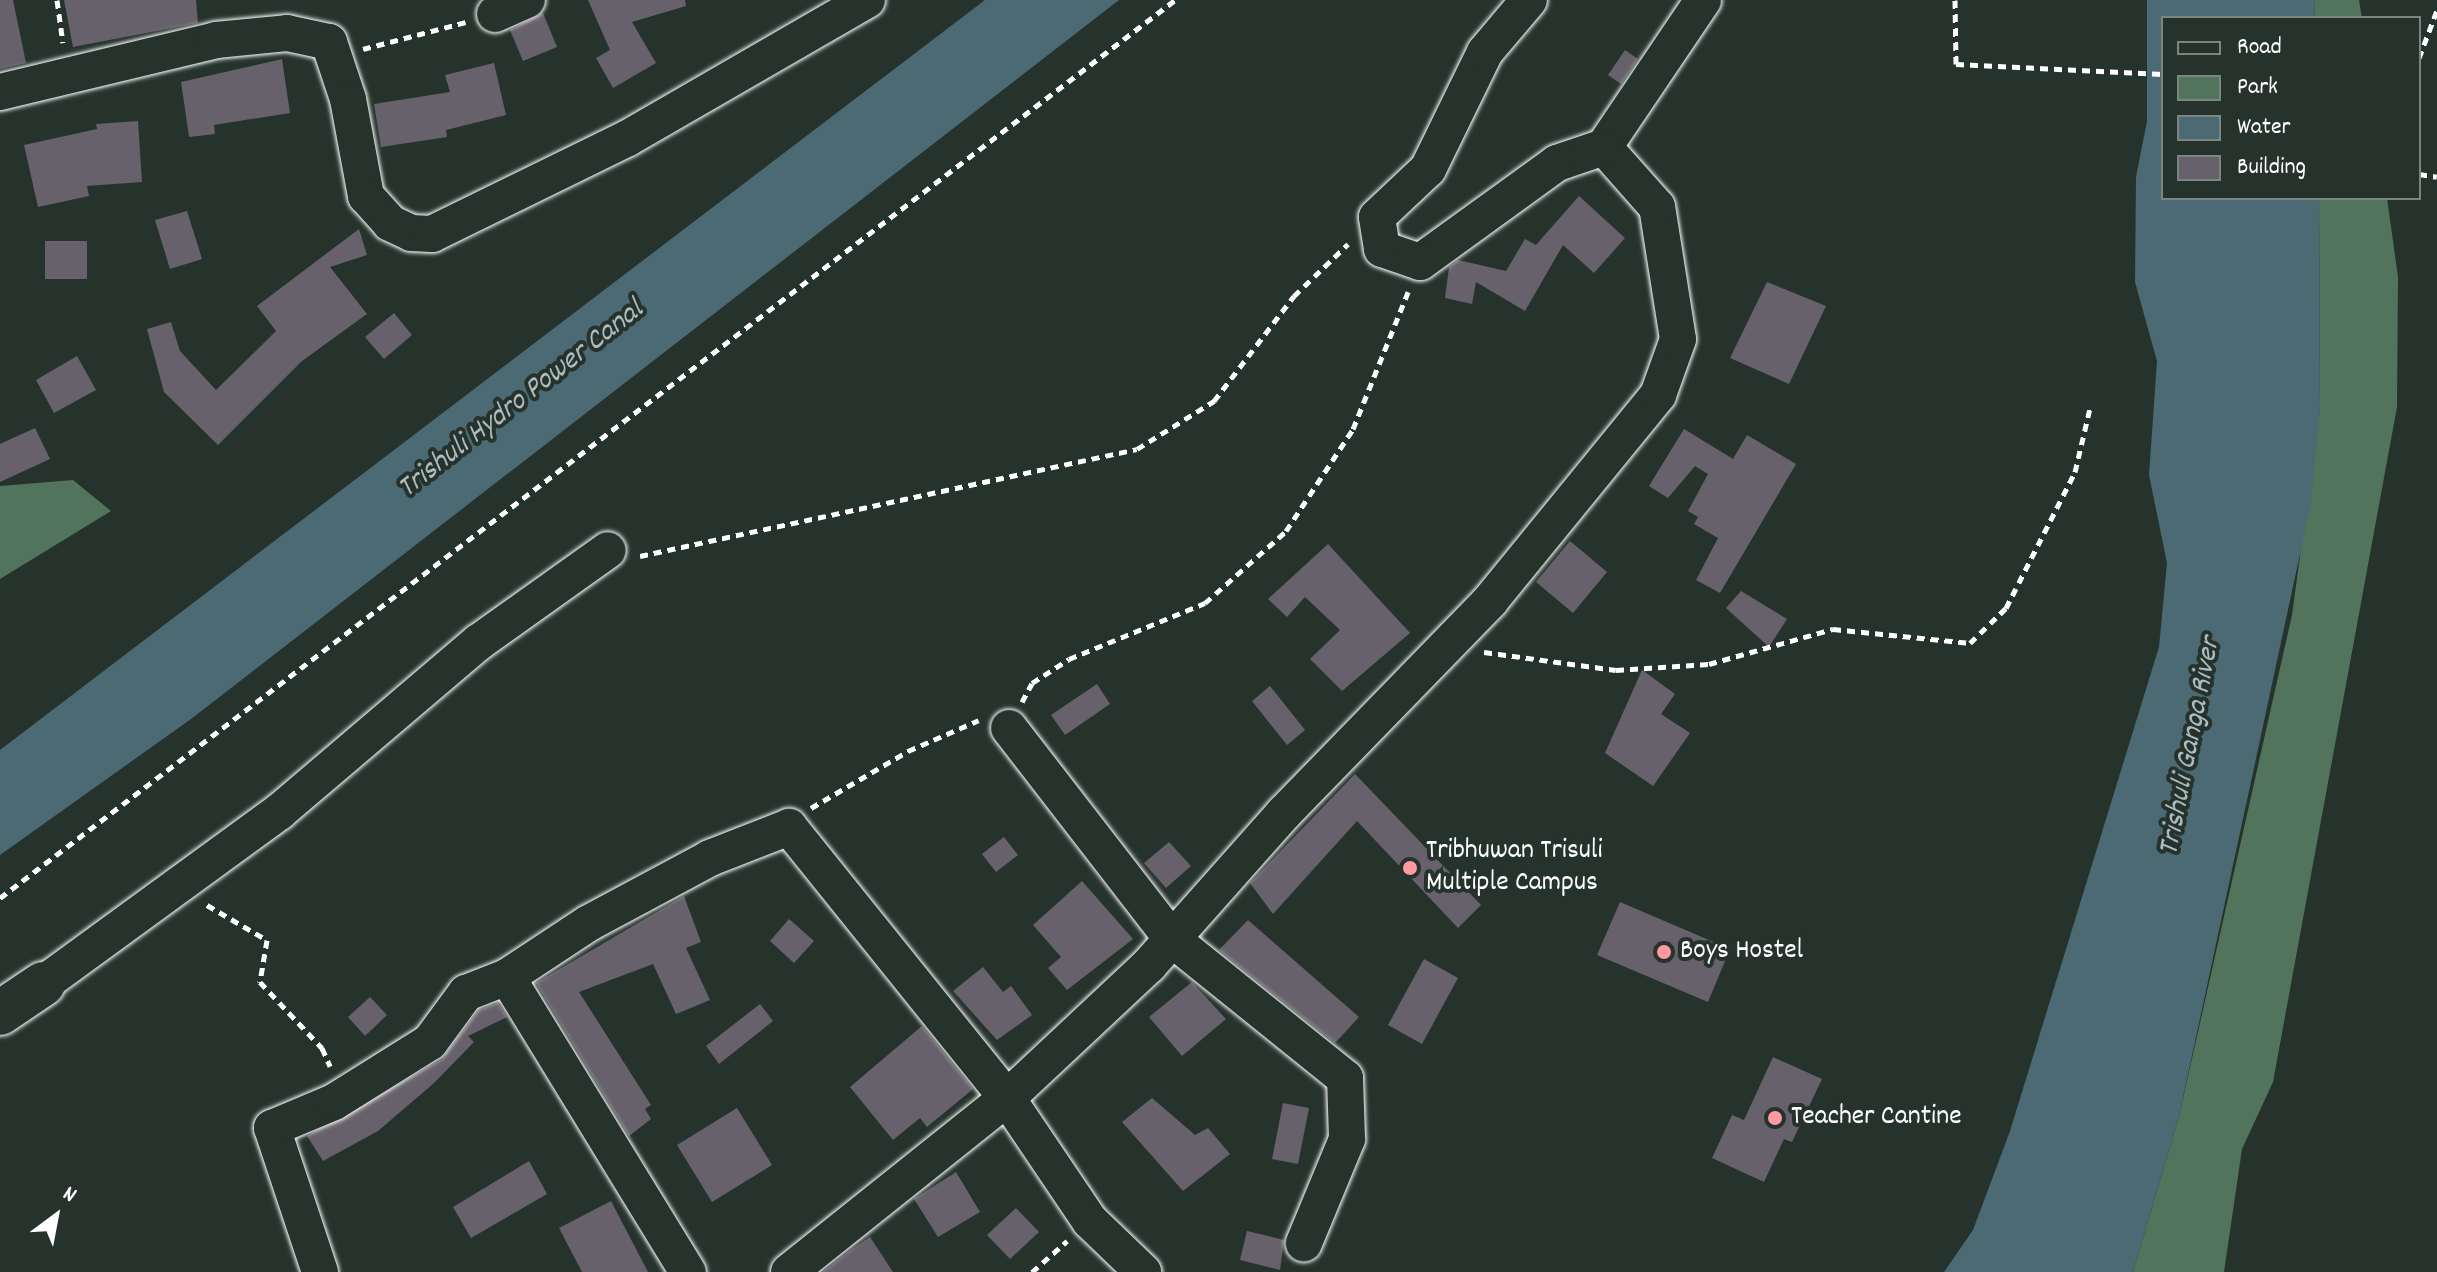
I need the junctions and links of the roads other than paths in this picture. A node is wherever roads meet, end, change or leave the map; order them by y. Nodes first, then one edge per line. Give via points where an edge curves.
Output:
1 (527, 0) edge
2 (867, 0) edge
3 (1529, 0) edge
4 (1703, 0) edge
5 (495, 14) road end
6 (0, 92) edge
7 (1604, 147) junction
8 (598, 558) road end
9 (1014, 718) road end
10 (1172, 939) junction
11 (507, 977) junction
12 (43, 984) junction
13 (0, 996) edge
14 (0, 1013) edge
15 (1007, 1098) junction
16 (1304, 1243) dead end
17 (320, 1272) edge
18 (688, 1272) edge
19 (789, 1272) edge
20 (1143, 1272) edge

1 - 5 street
2 - 6 street via 628,138 432,234 411,233 390,223 366,196 329,42 287,33 216,40
3 - 7 street via 1485,52 1428,169 1377,217 1382,249 1420,262 1557,163
4 - 7 street
7 - 10 street via 1657,207 1678,339 1658,395 1448,645 1284,813
8 - 12 street via 479,642 279,812
9 - 10 street
10 - 15 street
10 - 16 street via 1345,1078 1347,1139
11 - 15 street via 589,923 710,858 789,827
11 - 17 street via 466,993 430,1042 349,1092 272,1128
11 - 18 street
12 - 13 street
12 - 14 street
15 - 19 street
15 - 20 street via 1090,1221

